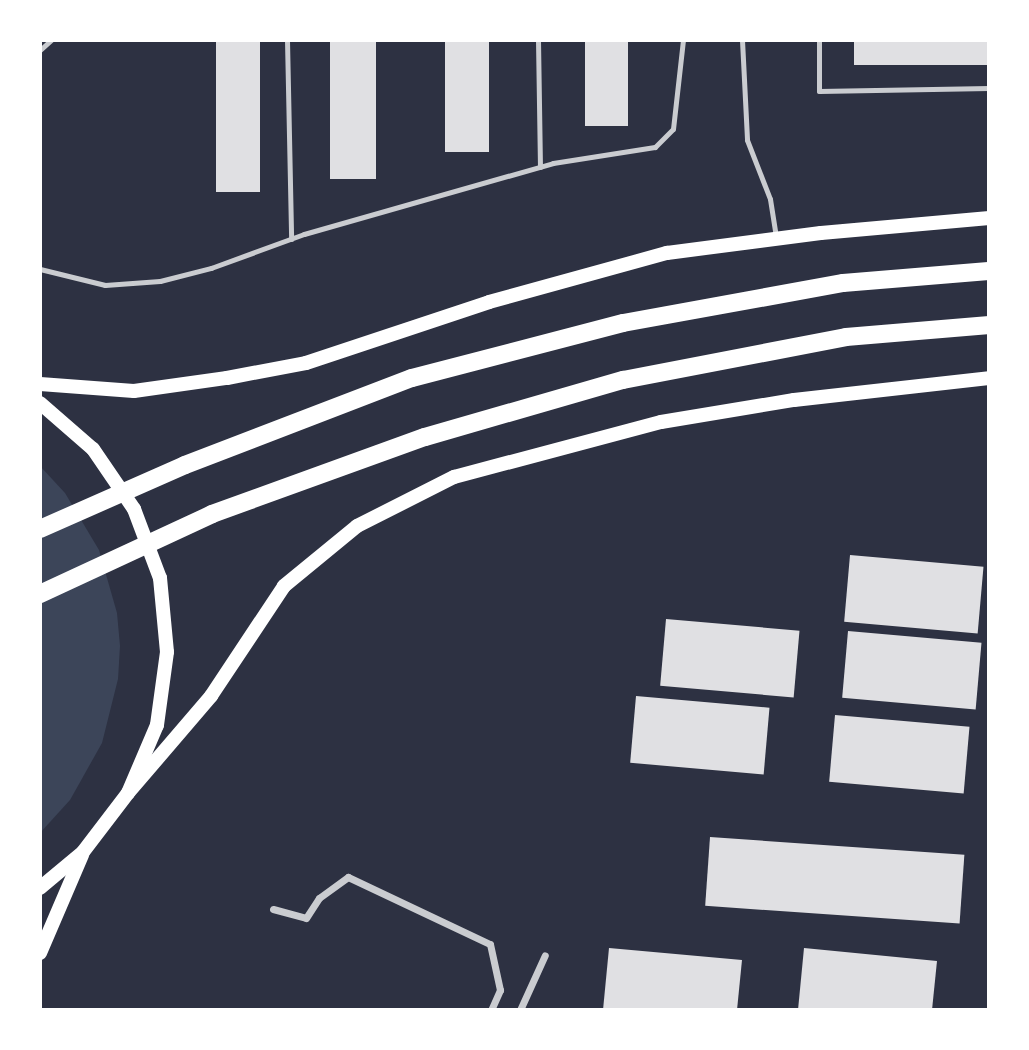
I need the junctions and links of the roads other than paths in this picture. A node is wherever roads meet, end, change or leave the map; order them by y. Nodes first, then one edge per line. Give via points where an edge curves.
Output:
1 (51, 40) edge
2 (287, 40) edge
3 (538, 40) edge
4 (683, 40) edge
5 (742, 40) edge
6 (819, 40) edge
7 (40, 50) edge
8 (989, 88) edge
9 (540, 167) junction
10 (989, 218) edge
11 (291, 239) junction
12 (777, 239) junction
13 (40, 270) edge
14 (989, 271) edge
15 (989, 325) edge
16 (989, 377) edge
17 (40, 384) edge
18 (40, 403) edge
19 (45, 527) edge
20 (40, 594) edge
21 (128, 793) junction
22 (83, 852) junction
23 (40, 888) edge
24 (273, 909) dead end
25 (40, 953) edge
26 (545, 955) dead end
27 (491, 1010) edge
28 (520, 1010) edge

1 - 7 lane
2 - 11 lane
3 - 9 lane
4 - 9 lane via 673,129 655,147
5 - 12 lane via 747,140 770,199
6 - 8 lane via 819,91
9 - 11 lane
10 - 12 main road
11 - 13 lane via 160,281 105,285
12 - 17 main road via 640,260 513,295 306,363 134,391
14 - 19 main road via 843,283 623,323 412,378 185,465
15 - 20 main road via 846,337 623,380 425,437 212,514
16 - 21 main road via 794,400 661,422 454,477 357,526 284,586 211,696
18 - 21 main road via 84,440 115,477 149,543 160,578 166,615 164,689 157,725
21 - 22 main road
22 - 23 main road
22 - 25 main road
24 - 27 street via 306,918 319,898 348,877 490,944 500,990
26 - 28 street

